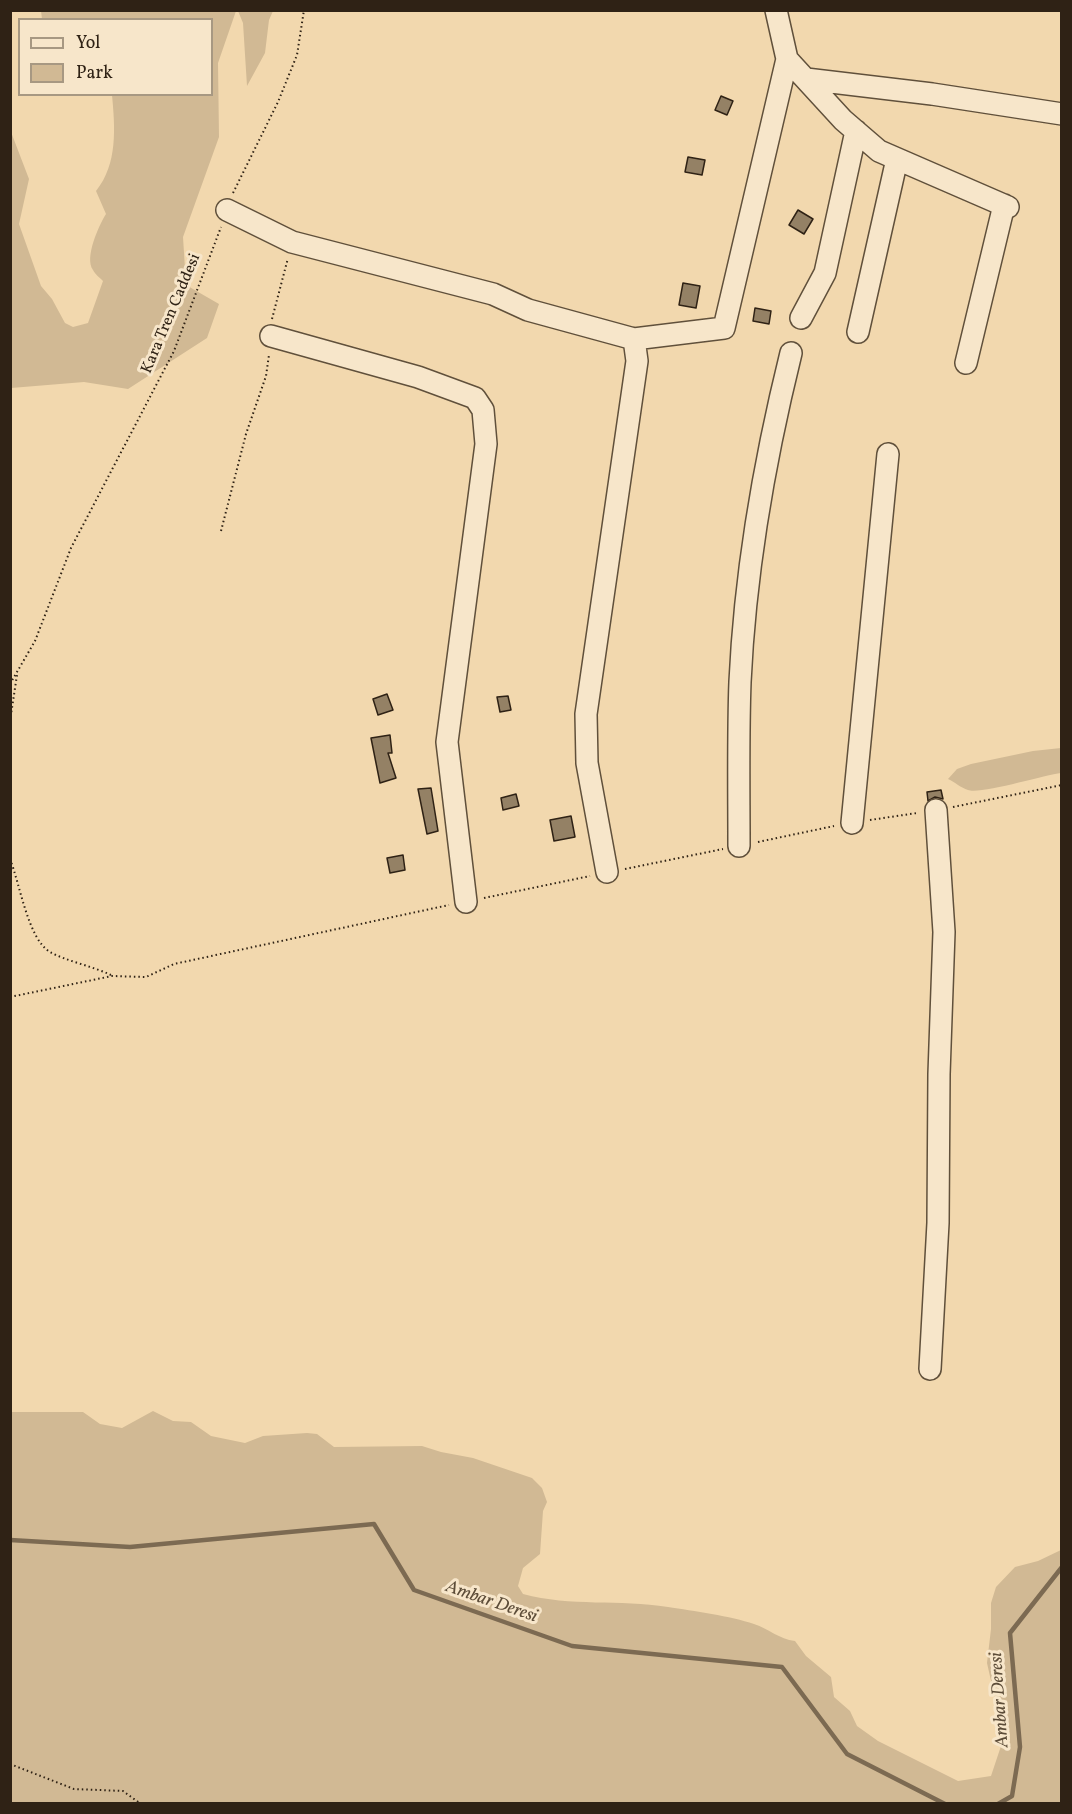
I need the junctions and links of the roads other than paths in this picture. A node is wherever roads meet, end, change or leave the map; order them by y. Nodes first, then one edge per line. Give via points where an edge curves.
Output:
1 (777, 10) edge
2 (787, 59) junction
3 (806, 79) junction
4 (1062, 114) edge
5 (856, 131) junction
6 (897, 159) junction
7 (227, 210) road end
8 (801, 318) dead end
9 (858, 332) dead end
10 (271, 336) road end
11 (634, 339) junction
12 (791, 353) dead end
13 (966, 363) dead end
14 (888, 454) dead end
15 (936, 810) road end
16 (852, 823) road end
17 (739, 846) road end
18 (607, 872) road end
19 (466, 902) road end
20 (930, 1369) dead end

1 - 2 street
2 - 3 street
2 - 11 street via 724,328
3 - 4 street
3 - 5 street
5 - 6 street via 879,151
5 - 8 street via 825,273
6 - 9 street
6 - 13 street via 1006,206
7 - 11 street via 292,242 493,294 528,310
10 - 19 street via 418,377 475,398 483,410 486,444 447,742
11 - 18 street via 637,361 586,714 587,763
12 - 17 street via 774,422 746,603 740,681
14 - 16 street
15 - 20 street via 944,932 938,1223

